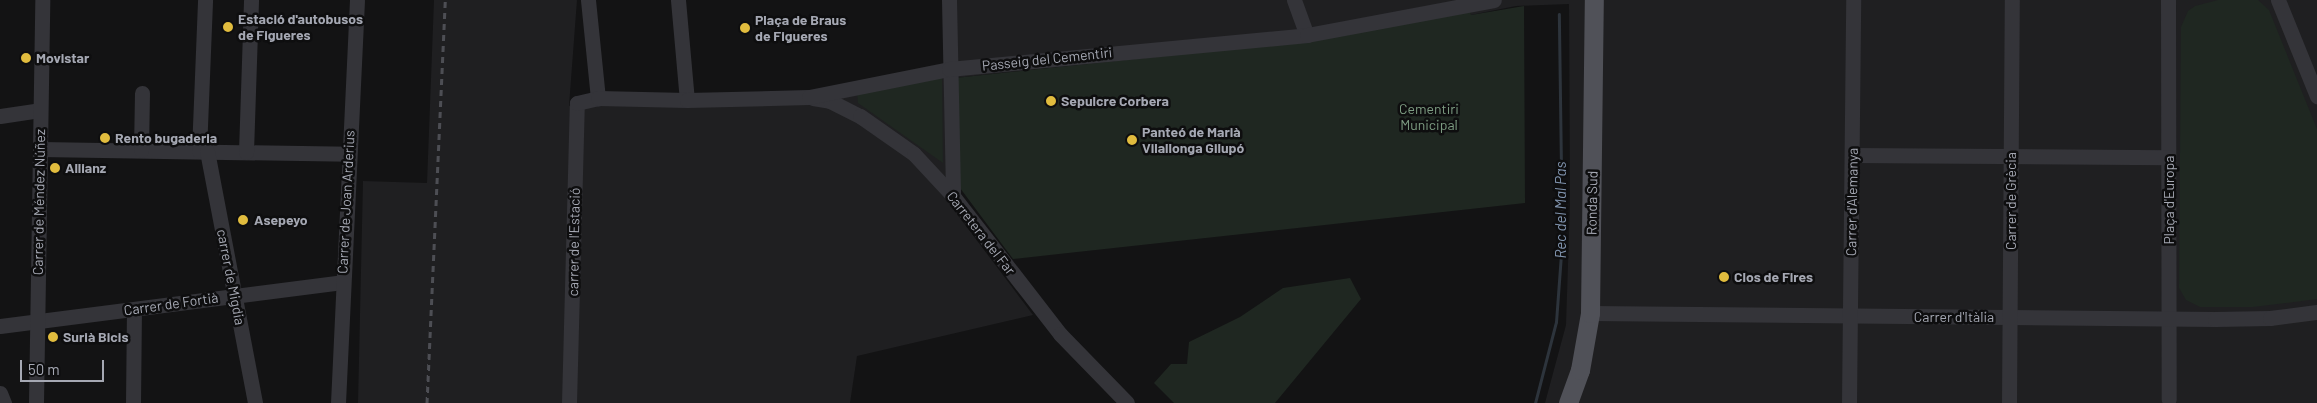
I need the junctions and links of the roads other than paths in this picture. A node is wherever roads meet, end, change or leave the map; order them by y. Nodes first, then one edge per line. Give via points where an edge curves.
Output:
1 (42, 0) edge
2 (205, 0) edge
3 (251, 0) edge
4 (357, 0) edge
5 (588, 0) edge
6 (678, 0) edge
7 (949, 0) edge
8 (1294, 0) edge
9 (1494, 0) edge
10 (1594, 0) edge
11 (1853, 0) edge
12 (2012, 0) edge
13 (2168, 0) edge
14 (2278, 0) edge
15 (1308, 35) junction
16 (949, 69) junction
17 (859, 87) junction
18 (142, 93) dead end
19 (2317, 96) edge
20 (809, 97) junction
21 (598, 98) junction
22 (687, 100) junction
23 (40, 110) junction
24 (851, 111) junction
25 (0, 116) edge
26 (40, 150) junction
27 (141, 150) junction
28 (203, 151) junction
29 (246, 152) junction
30 (349, 154) junction
31 (1853, 155) junction
32 (2011, 156) junction
33 (2169, 157) junction
34 (952, 196) junction
35 (342, 282) junction
36 (235, 295) junction
37 (134, 310) junction
38 (2317, 312) edge
39 (1590, 313) junction
40 (2010, 316) junction
41 (1850, 317) junction
42 (2168, 318) junction
43 (37, 321) junction
44 (0, 326) edge
45 (0, 393) edge
46 (2169, 399) dead end
47 (4, 403) edge
48 (36, 403) edge
49 (133, 403) edge
50 (254, 403) edge
51 (338, 403) edge
52 (569, 403) edge
53 (1127, 403) edge
54 (1568, 403) edge
55 (1849, 403) edge
56 (2009, 403) edge

1 - 23 street, Carrer de Méndez Núñez
2 - 28 street, carrer de Migdia
3 - 29 street
4 - 30 street, Carrer de Joan Arderius
5 - 21 street
6 - 22 street
7 - 16 street
8 - 15 street
9 - 15 street, Passeig del Cementiri
10 - 39 main road, Ronda Sud
11 - 31 street, Carrer d'Alemanya
12 - 32 street, Carrer de Grècia
13 - 33 street, Plaça d'Europa
14 - 19 street
15 - 16 street, Passeig del Cementiri
16 - 17 street, Passeig del Cementiri
16 - 34 street
17 - 20 street, Passeig del Cementiri
17 - 24 street via 851,96
18 - 27 street
20 - 22 street, Passeig del Cementiri
20 - 24 street, Carretera del Far via 830,101
21 - 22 street, Passeig del Cementiri
21 - 52 street, carrer de l'Estació via 577,103
23 - 25 street
23 - 26 street, Carrer de Méndez Núñez
24 - 34 street, Carretera del Far via 914,154
26 - 27 street
26 - 43 street, Carrer de Méndez Núñez
27 - 28 street
28 - 29 street
28 - 36 street, carrer de Migdia
29 - 30 street
30 - 35 street, Carrer de Joan Arderius
31 - 32 street
31 - 41 street, Carrer d'Alemanya
32 - 33 street
32 - 40 street, Carrer de Grècia
33 - 42 street, Plaça d'Europa
34 - 53 street, Carretera del Far via 1060,334
35 - 36 street, Carrer de Fortià
35 - 51 street, Carrer de Joan Arderius
36 - 37 street, Carrer de Fortià
36 - 50 street, carrer de Migdia
37 - 43 street, Carrer de Fortià
37 - 49 street
38 - 42 street, Carrer d'Itàlia via 2270,318
39 - 41 street, Carrer d'Itàlia
39 - 54 main road, Ronda Sud via 1580,370
40 - 41 street, Carrer d'Itàlia
40 - 42 street, Carrer d'Itàlia
40 - 56 street, Carrer de Grècia
41 - 55 street, Carrer d'Alemanya
42 - 46 street, Plaça d'Europa
43 - 44 street, Carrer de Fortià
43 - 48 street, Carrer de Méndez Núñez
45 - 47 street

